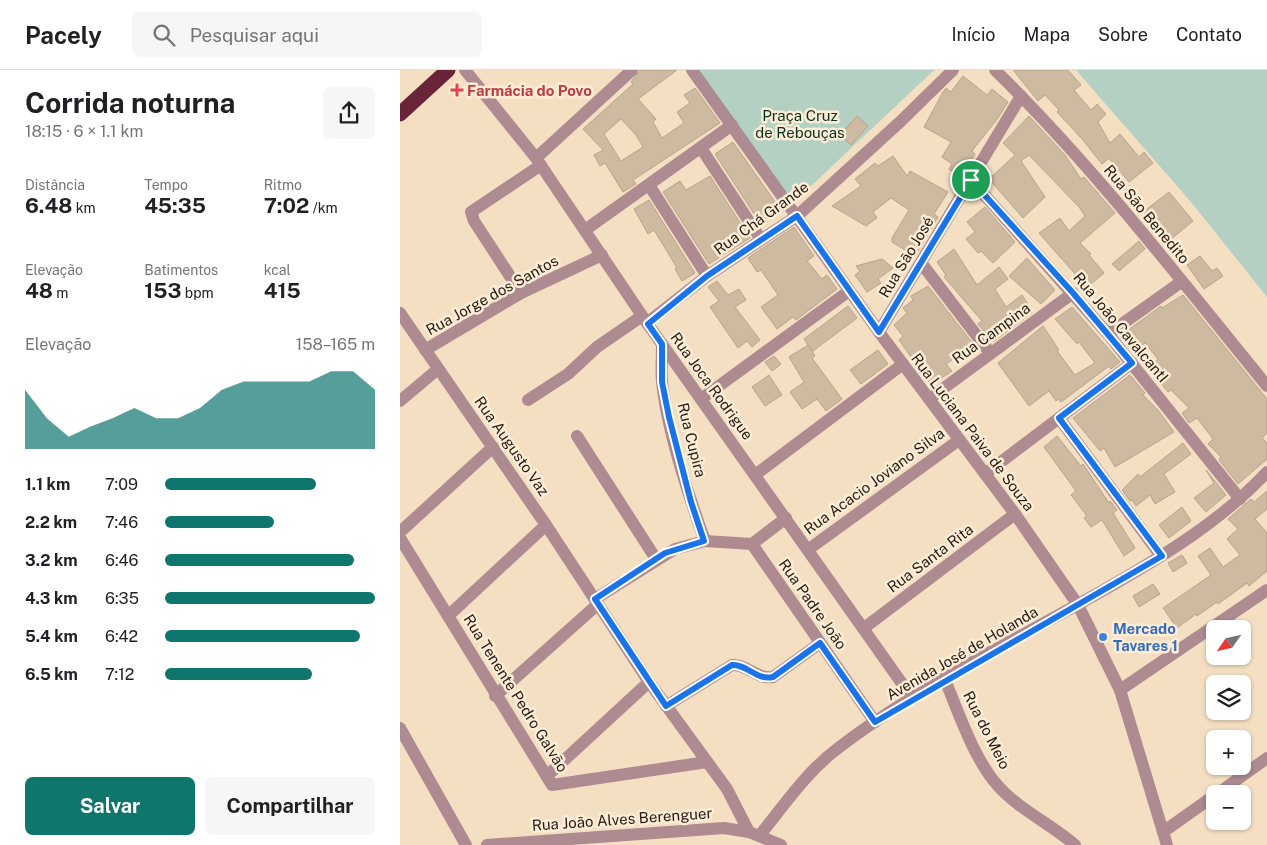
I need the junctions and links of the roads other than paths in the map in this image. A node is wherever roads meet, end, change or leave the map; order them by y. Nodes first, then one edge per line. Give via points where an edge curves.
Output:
1 (448, 70) edge
2 (465, 70) edge
3 (632, 70) edge
4 (692, 70) edge
5 (953, 70) edge
6 (995, 70) edge
7 (1021, 96) junction
8 (400, 114) edge
9 (732, 126) junction
10 (701, 148) junction
11 (539, 162) junction
12 (971, 180) junction
13 (648, 184) junction
14 (797, 216) junction
15 (586, 230) junction
16 (760, 238) junction
17 (602, 255) junction
18 (922, 264) junction
19 (707, 276) junction
20 (1181, 282) junction
21 (849, 291) junction
22 (521, 293) junction
23 (1073, 293) junction
24 (400, 314) edge
25 (645, 320) junction
26 (879, 332) junction
27 (1108, 334) junction
28 (662, 344) junction
29 (425, 350) junction
30 (990, 353) junction
31 (1132, 363) junction
32 (903, 364) junction
33 (438, 369) junction
34 (1267, 386) edge
35 (929, 398) junction
36 (528, 400) dead end
37 (701, 400) junction
38 (400, 401) edge
39 (1059, 418) junction
40 (577, 436) dead end
41 (959, 440) junction
42 (493, 447) junction
43 (1267, 472) edge
44 (985, 474) junction
45 (755, 475) junction
46 (1240, 499) junction
47 (1015, 514) junction
48 (786, 518) junction
49 (546, 525) junction
50 (400, 532) edge
51 (400, 538) edge
52 (704, 541) junction
53 (752, 544) junction
54 (809, 549) junction
55 (1162, 556) junction
56 (656, 559) junction
57 (1267, 590) edge
58 (596, 602) junction
59 (1078, 605) junction
60 (448, 616) junction
61 (864, 628) junction
62 (820, 643) junction
63 (945, 680) junction
64 (649, 682) junction
65 (1120, 690) junction
66 (495, 696) junction
67 (913, 699) junction
68 (666, 706) junction
69 (875, 722) junction
70 (400, 728) edge
71 (1267, 758) edge
72 (707, 762) junction
73 (547, 776) junction
74 (1229, 785) edge
75 (1206, 803) edge
76 (754, 834) junction
77 (653, 839) edge
78 (1162, 841) edge
79 (562, 842) edge
80 (466, 845) edge
81 (487, 845) edge
82 (781, 845) edge
83 (1075, 845) edge

1 - 8 highway
2 - 11 street, Rua Joca Rodrigue
3 - 11 street
4 - 9 street, Rua Luciana Paiva de Souza
5 - 14 street, Rua Chá Grande
6 - 7 street, Rua São Benedito
7 - 12 street, Rua São José
7 - 20 street, Rua São Benedito via 1127,213
9 - 10 street
9 - 14 street, Rua Luciana Paiva de Souza
10 - 13 street
10 - 16 street
11 - 15 street, Rua Joca Rodrigue
11 - 22 street via 473,210 471,215
12 - 18 street, Rua São José
12 - 23 street, Rua João CavalcantI
13 - 15 street
13 - 19 street
14 - 16 street, Rua Chá Grande
14 - 21 street, Rua Luciana Paiva de Souza
15 - 17 street, Rua Joca Rodrigue
16 - 19 street, Rua Chá Grande
17 - 22 street, Rua Jorge dos Santos
17 - 25 street, Rua Joca Rodrigue
18 - 26 street, Rua São José
18 - 30 street
19 - 25 street, Rua Chá Grande
20 - 27 street
20 - 34 street, Rua São Benedito
21 - 26 street, Rua Luciana Paiva de Souza
21 - 37 street
22 - 29 street, Rua Jorge dos Santos
23 - 27 street, Rua João CavalcantI
23 - 30 street, Rua Campina
24 - 29 street, Rua Augusto Vaz
25 - 28 street, Rua Joca Rodrigue
25 - 36 street, Rua Chá Grande via 597,347 568,374
26 - 32 street, Rua Luciana Paiva de Souza
27 - 31 street, Rua João CavalcantI
28 - 37 street, Rua Joca Rodrigue
28 - 52 street, Rua Cupira via 662,382 669,417
29 - 33 street, Rua Augusto Vaz
30 - 35 street, Rua Campina
31 - 39 street
31 - 46 street, Rua João CavalcantI
32 - 35 street, Rua Luciana Paiva de Souza
32 - 45 street
33 - 38 street
33 - 42 street, Rua Augusto Vaz
35 - 41 street, Rua Luciana Paiva de Souza
37 - 45 street, Rua Joca Rodrigue
39 - 44 street
39 - 55 street
40 - 56 street
41 - 44 street, Rua Luciana Paiva de Souza
41 - 54 street, Rua Acacio Joviano Silva
42 - 49 street, Rua Augusto Vaz
42 - 50 street
43 - 46 street, Avenida José de Holanda
44 - 47 street, Rua Luciana Paiva de Souza
45 - 48 street, Rua Joca Rodrigue
46 - 55 street, Avenida José de Holanda
47 - 59 street, Rua Luciana Paiva de Souza
47 - 61 street, Rua Santa Rita
48 - 53 street
48 - 54 street, Rua Joca Rodrigue
49 - 58 street, Rua Augusto Vaz
49 - 60 street
51 - 60 street, Rua Tenente Pedro Galvão
52 - 53 street
52 - 56 street via 675,548
53 - 62 street, Rua Padre João
54 - 61 street, Rua Joca Rodrigue
55 - 59 street, Avenida José de Holanda
56 - 58 street
57 - 65 street
58 - 64 street, Rua Augusto Vaz
58 - 66 street
59 - 63 street, Avenida José de Holanda
59 - 65 street, Rua Luciana Paiva de Souza
60 - 66 street, Rua Tenente Pedro Galvão
61 - 67 street, Rua Joca Rodrigue
62 - 68 street via 773,677 767,678 732,665
62 - 69 street, Rua Padre João
63 - 67 street, Avenida José de Holanda
63 - 83 street, Rua do Meio via 984,766 998,786
64 - 68 street, Rua Augusto Vaz
64 - 73 street
65 - 78 street, Rua Luciana Paiva de Souza
66 - 73 street, Rua Tenente Pedro Galvão
67 - 69 street, Avenida José de Holanda
68 - 72 street, Rua Augusto Vaz
69 - 76 street, Avenida José de Holanda via 835,750
70 - 80 street
71 - 74 street
72 - 73 street, Rua Tenente Pedro Galvão via 552,785
72 - 76 street, Rua Augusto Vaz
75 - 78 street
76 - 77 street, Rua João Alves Berenguer via 724,828
76 - 82 street, Rua João Alves Berenguer
77 - 79 street, Rua João Alves Berenguer
79 - 81 street, Rua João Alves Berenguer

